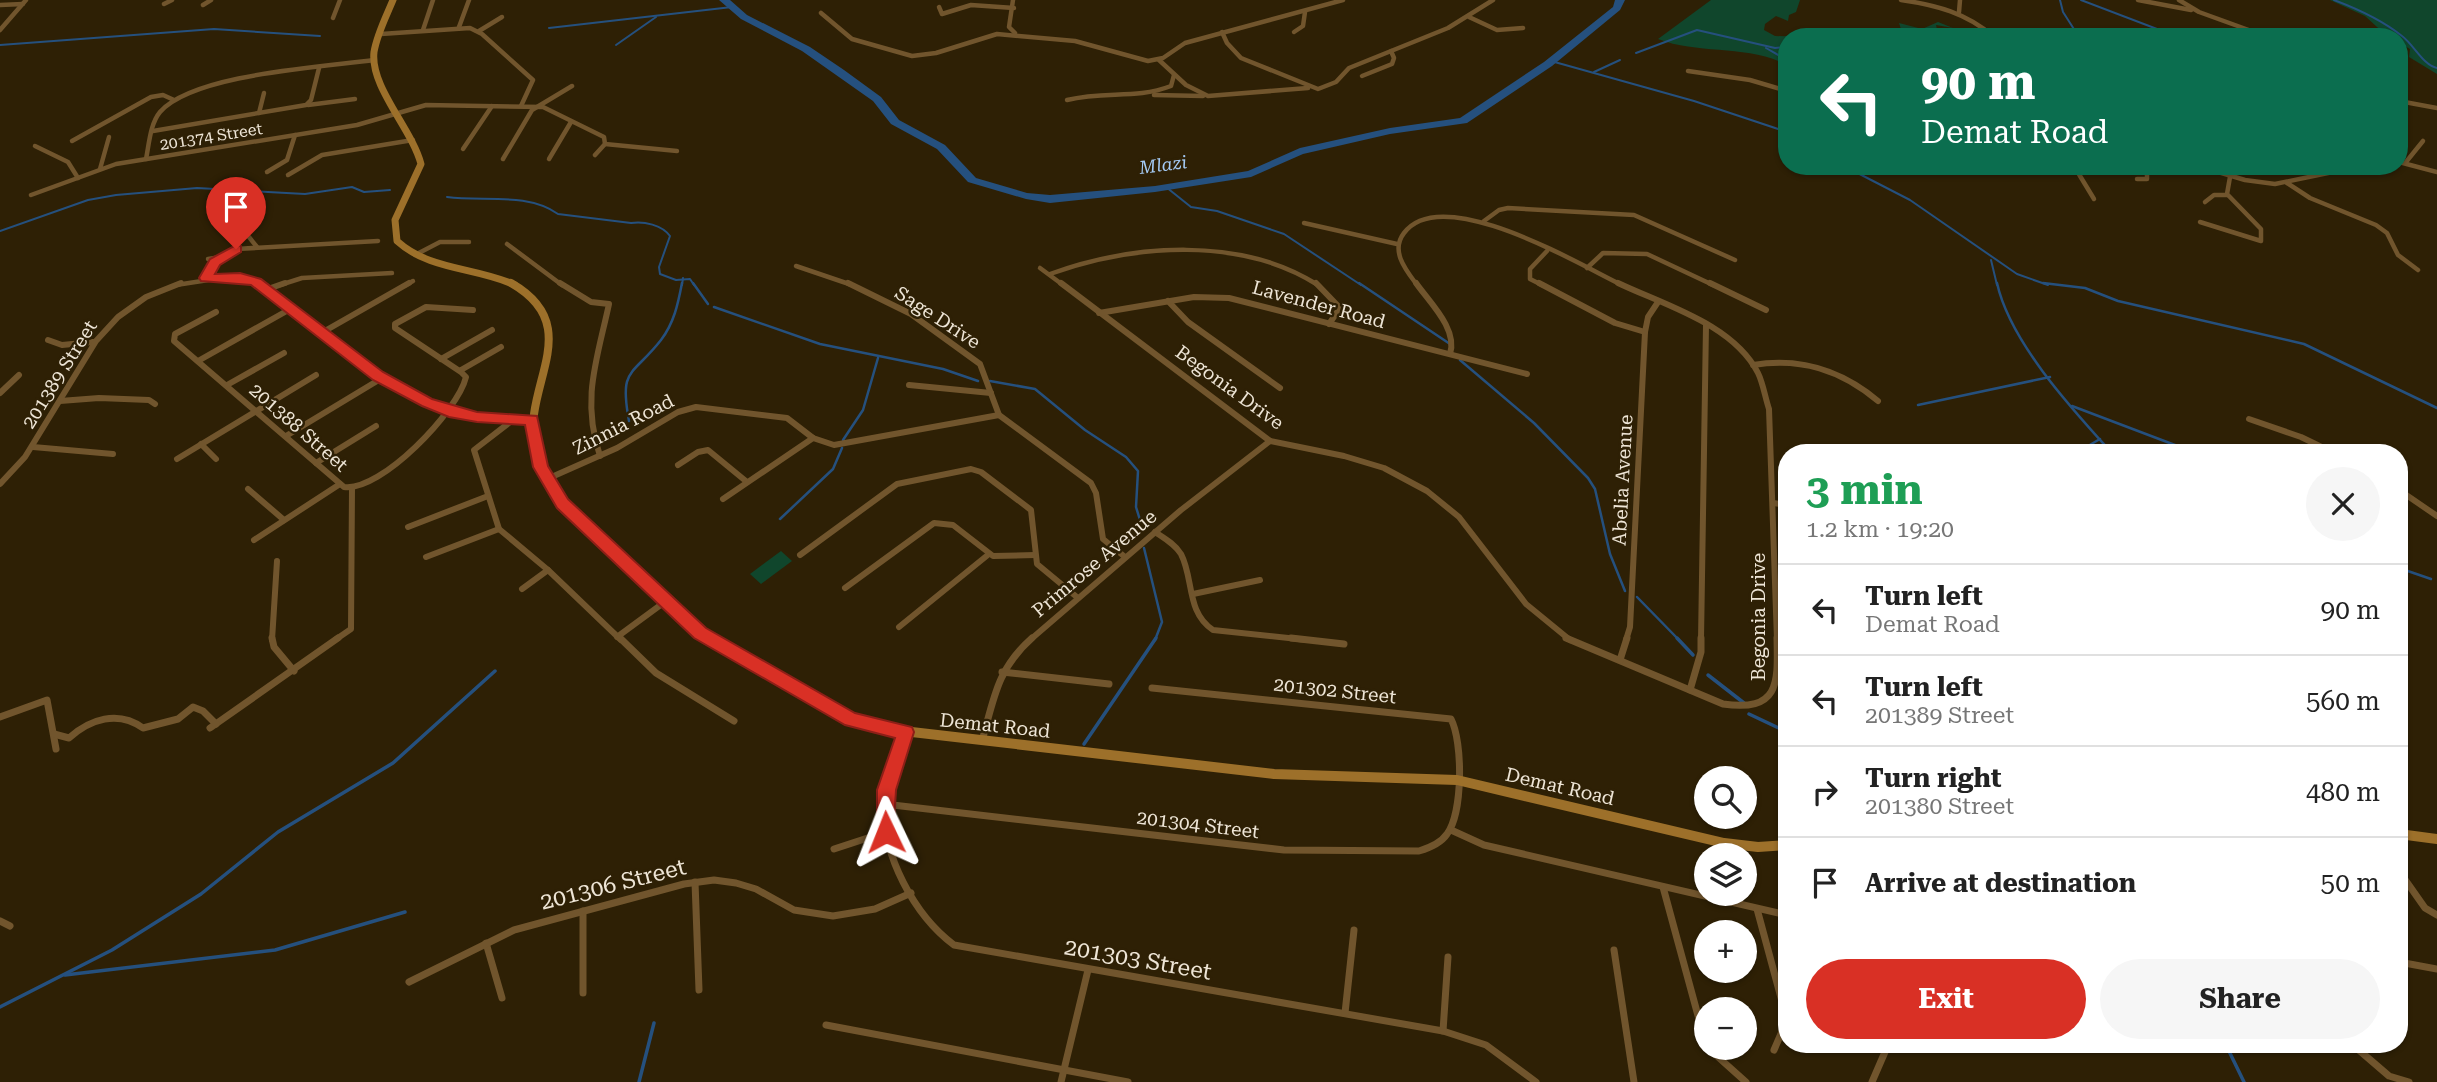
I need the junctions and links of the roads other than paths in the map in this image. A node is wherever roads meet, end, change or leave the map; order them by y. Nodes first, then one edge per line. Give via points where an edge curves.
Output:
1 (172, 0) edge
2 (211, 0) edge
3 (340, 0) edge
4 (393, 0) edge
5 (433, 0) edge
6 (469, 0) edge
7 (1013, 0) edge
8 (1343, 0) edge
9 (1493, 0) edge
10 (1901, 0) edge
11 (1960, 0) edge
12 (2138, 0) edge
13 (2179, 0) edge
14 (25, 2) edge
15 (164, 4) dead end
16 (0, 5) edge
17 (203, 5) dead end
18 (939, 7) dead end
19 (1014, 8) junction
20 (1306, 10) junction
21 (2194, 10) junction
22 (1959, 12) junction
23 (821, 13) dead end
24 (502, 17) dead end
25 (1469, 17) junction
26 (333, 19) dead end
27 (1, 27) edge
28 (458, 27) junction
29 (1523, 28) dead end
30 (1981, 28) edge
31 (2243, 28) edge
32 (423, 30) junction
33 (479, 32) junction
34 (1222, 32) junction
35 (1294, 32) dead end
36 (381, 34) junction
37 (1015, 34) junction
38 (1391, 51) junction
39 (373, 60) junction
40 (1159, 60) junction
41 (319, 68) junction
42 (1688, 71) dead end
43 (1174, 75) junction
44 (1362, 76) dead end
45 (572, 86) dead end
46 (1308, 88) junction
47 (1778, 88) edge
48 (264, 93) dead end
49 (1149, 95) junction
50 (1205, 96) junction
51 (355, 99) dead end
52 (174, 100) junction
53 (1067, 100) dead end
54 (2408, 103) edge
55 (306, 105) junction
56 (492, 106) junction
57 (521, 106) junction
58 (536, 107) junction
59 (2437, 108) edge
60 (259, 113) junction
61 (398, 113) junction
62 (571, 122) junction
63 (153, 131) junction
64 (295, 135) junction
65 (109, 137) dead end
66 (413, 140) junction
67 (72, 141) dead end
68 (2423, 141) dead end
69 (605, 144) junction
70 (35, 146) dead end
71 (463, 149) dead end
72 (677, 151) dead end
73 (595, 155) dead end
74 (2408, 158) edge
75 (146, 159) junction
76 (503, 159) dead end
77 (549, 159) dead end
78 (2408, 163) edge
79 (100, 169) junction
80 (267, 172) dead end
81 (2437, 172) edge
82 (288, 175) dead end
83 (2079, 175) edge
84 (2147, 175) edge
85 (2224, 175) edge
86 (2320, 175) edge
87 (2230, 177) junction
88 (78, 178) junction
89 (2137, 179) dead end
90 (2287, 183) junction
91 (31, 195) dead end
92 (2227, 195) junction
93 (2094, 200) dead end
94 (2205, 202) dead end
95 (1484, 221) junction
96 (2200, 222) dead end
97 (1304, 223) dead end
98 (249, 237) dead end
99 (378, 241) dead end
100 (469, 242) dead end
101 (223, 244) dead end
102 (507, 244) dead end
103 (1397, 244) junction
104 (257, 247) junction
105 (229, 251) junction
106 (1547, 251) junction
107 (415, 255) junction
108 (221, 257) junction
109 (208, 259) dead end
110 (1735, 260) dead end
111 (796, 266) dead end
112 (1040, 268) dead end
113 (1587, 268) junction
114 (2418, 271) dead end
115 (392, 273) dead end
116 (1050, 274) junction
117 (206, 278) junction
118 (413, 281) dead end
119 (268, 289) junction
120 (1168, 301) junction
121 (1658, 302) junction
122 (292, 309) junction
123 (473, 310) dead end
124 (1766, 310) dead end
125 (216, 312) dead end
126 (1099, 313) junction
127 (1329, 324) junction
128 (1706, 325) junction
129 (492, 330) dead end
130 (323, 332) junction
131 (1645, 332) junction
132 (48, 340) dead end
133 (93, 342) junction
134 (501, 347) dead end
135 (284, 353) dead end
136 (1450, 354) junction
137 (441, 359) junction
138 (198, 361) junction
139 (1754, 365) junction
140 (461, 370) junction
141 (1528, 374) dead end
142 (19, 375) dead end
143 (316, 375) dead end
144 (382, 379) junction
145 (227, 385) junction
146 (909, 385) dead end
147 (1280, 388) dead end
148 (0, 393) edge
149 (991, 393) junction
150 (60, 401) junction
151 (1878, 401) dead end
152 (155, 404) dead end
153 (256, 411) junction
154 (449, 411) junction
155 (999, 415) junction
156 (514, 419) junction
157 (2249, 419) dead end
158 (532, 420) junction
159 (376, 426) dead end
160 (286, 436) junction
161 (813, 438) junction
162 (1270, 441) junction
163 (201, 444) junction
164 (2315, 444) edge
165 (33, 447) junction
166 (113, 454) dead end
167 (600, 456) junction
168 (177, 459) dead end
169 (216, 459) dead end
170 (316, 463) junction
171 (678, 465) dead end
172 (546, 479) junction
173 (747, 482) junction
174 (0, 484) edge
175 (340, 484) junction
176 (352, 488) junction
177 (248, 489) dead end
178 (488, 496) junction
179 (2408, 496) edge
180 (723, 499) dead end
181 (1773, 503) junction
182 (1778, 504) edge
183 (2437, 516) edge
184 (284, 520) junction
185 (408, 527) dead end
186 (499, 529) junction
187 (1156, 532) junction
188 (254, 540) dead end
189 (989, 554) junction
190 (800, 555) dead end
191 (1035, 555) junction
192 (426, 557) dead end
193 (1125, 557) junction
194 (277, 561) dead end
195 (548, 569) junction
196 (1260, 580) dead end
197 (845, 588) dead end
198 (522, 589) dead end
199 (1193, 594) junction
200 (1078, 597) junction
201 (666, 601) junction
202 (899, 627) dead end
203 (617, 637) junction
204 (1344, 644) dead end
205 (1620, 660) junction
206 (294, 671) junction
207 (1002, 672) junction
208 (1109, 684) dead end
209 (1152, 688) dead end
210 (1690, 690) junction
211 (0, 718) edge
212 (734, 721) dead end
213 (905, 732) junction
214 (54, 734) junction
215 (982, 741) junction
216 (56, 749) dead end
217 (1457, 780) junction
218 (884, 804) junction
219 (1451, 830) junction
220 (886, 832) junction
221 (2408, 835) edge
222 (2437, 839) edge
223 (1778, 846) edge
224 (834, 849) dead end
225 (695, 882) junction
226 (2408, 884) edge
227 (1663, 887) junction
228 (911, 893) junction
229 (1757, 909) junction
230 (583, 911) junction
231 (1778, 913) edge
232 (2437, 915) edge
233 (0, 920) edge
234 (10, 926) dead end
235 (1354, 930) dead end
236 (486, 943) junction
237 (1614, 950) dead end
238 (1448, 957) dead end
239 (2408, 964) edge
240 (2437, 969) edge
241 (1088, 970) junction
242 (409, 982) dead end
243 (1778, 987) edge
244 (699, 990) dead end
245 (583, 993) dead end
246 (1695, 997) edge
247 (502, 998) dead end
248 (1345, 1013) junction
249 (826, 1025) dead end
250 (1443, 1031) junction
251 (1778, 1041) edge
252 (1774, 1050) dead end
253 (1885, 1053) edge
254 (2362, 1053) edge
255 (1721, 1060) edge
256 (1063, 1069) junction
257 (1061, 1082) edge
258 (1128, 1082) edge
259 (1536, 1082) edge
260 (1634, 1082) edge
261 (1746, 1082) edge
262 (1872, 1082) edge
263 (2409, 1082) edge

1 - 15 street
2 - 17 street
3 - 26 street
4 - 36 street
5 - 32 street
6 - 28 street
7 - 19 street
8 - 20 street
9 - 25 street
10 - 22 street
11 - 22 street
12 - 21 street
13 - 21 street
14 - 16 street
14 - 27 street
18 - 19 street via 942,14 971,5
19 - 37 street via 1009,27
20 - 34 street
20 - 35 street via 1303,26
21 - 31 street
22 - 30 street
23 - 37 street via 851,38 901,55 926,55 976,37
24 - 33 street
25 - 29 street via 1497,30
25 - 38 street
28 - 32 street
28 - 33 street
32 - 36 street
33 - 57 street via 533,80
34 - 40 street via 1173,47
34 - 46 street via 1229,48 1251,64 1289,75
36 - 39 street
37 - 40 street via 1093,45 1144,61
38 - 44 street via 1392,64
38 - 46 street via 1349,68 1335,83
39 - 41 street
39 - 61 street
40 - 43 street
41 - 52 street via 207,87
41 - 55 street
42 - 47 street
43 - 49 street via 1171,86
43 - 50 street
45 - 58 street
46 - 50 street
48 - 60 street
49 - 50 street
49 - 53 street via 1094,93
51 - 55 street
52 - 63 street via 158,114
52 - 67 street via 163,94 154,96
54 - 59 street
55 - 60 street
56 - 57 street, 201374 Street
56 - 61 street, 201374 Street via 433,105
56 - 71 street
57 - 58 street, 201374 Street
58 - 62 street
58 - 76 street
60 - 63 street
61 - 64 street, 201374 Street
61 - 66 street
62 - 69 street via 604,137
62 - 77 street
63 - 75 street
64 - 75 street, 201374 Street
64 - 80 street via 288,158
65 - 79 street
66 - 82 street via 322,155
66 - 107 street via 420,156 419,170 394,229 400,245
68 - 74 street
69 - 72 street
69 - 73 street
70 - 88 street via 68,162
75 - 79 street, 201374 Street
78 - 81 street
79 - 88 street, 201374 Street
83 - 93 street
84 - 89 street via 2147,179
85 - 87 street
86 - 90 street
87 - 90 street
87 - 92 street
88 - 91 street, 201374 Street
90 - 114 street via 2303,198 2370,220 2387,233 2399,257
92 - 94 street via 2214,195
92 - 96 street via 2251,224 2261,229 2261,241
95 - 103 street, Begonia Drive via 1430,218 1408,228
95 - 106 street, Begonia Drive
95 - 110 street via 1508,208 1626,213
97 - 103 street
98 - 104 street
99 - 104 street
100 - 107 street via 440,242
101 - 105 street
102 - 167 street via 571,292 609,304 589,401
103 - 136 street via 1400,262 1453,337
104 - 105 street
105 - 108 street
106 - 113 street, Begonia Drive
106 - 131 street via 1530,269 1530,279 1615,323
107 - 158 street, Demat Road via 503,279 538,305 549,327 550,348
108 - 109 street
108 - 117 street
111 - 149 street, Sage Drive via 843,281 911,314 980,363
112 - 116 street, Begonia Drive
113 - 121 street, Begonia Drive
113 - 124 street via 1603,253 1647,254
115 - 119 street via 302,278
116 - 126 street, Begonia Drive
116 - 127 street via 1083,262 1160,252 1233,254 1303,273 1340,308
117 - 119 street, 201389 Street via 240,278
117 - 133 street, 201389 Street via 136,302 108,323
118 - 130 street
119 - 122 street, 201389 Street
120 - 126 street, Lavender Road
120 - 127 street, Lavender Road via 1229,298
120 - 147 street via 1188,321
121 - 128 street, Begonia Drive
121 - 131 street, Abelia Avenue
122 - 130 street, 201389 Street
122 - 138 street
123 - 137 street via 426,307 395,324
125 - 138 street, 201388 Street via 173,336
126 - 162 street, Begonia Drive
127 - 136 street, Lavender Road
128 - 139 street, Begonia Drive via 1741,349
128 - 210 street via 1700,658
129 - 137 street
130 - 144 street, 201389 Street
131 - 205 street, Abelia Avenue via 1630,627
132 - 133 street via 62,345
133 - 150 street, 201389 Street
134 - 140 street
135 - 145 street
136 - 141 street, Lavender Road
137 - 140 street
138 - 145 street, 201388 Street
139 - 151 street via 1783,360 1823,368
139 - 181 street, Begonia Drive via 1769,409
140 - 154 street, 201388 Street via 465,388
142 - 148 street
143 - 153 street
144 - 154 street, 201389 Street
144 - 160 street
145 - 153 street, 201388 Street
146 - 149 street
149 - 155 street, Sage Drive
150 - 152 street via 99,398
150 - 165 street, 201389 Street
153 - 160 street, 201388 Street
153 - 163 street
154 - 156 street, 201389 Street
154 - 176 street, 201388 Street via 408,452
155 - 161 street, Zinnia Road via 862,442 834,445
155 - 193 street via 1091,483 1103,540
156 - 158 street, 201389 Street
156 - 178 street via 474,450
157 - 164 street
158 - 172 street, Demat Road via 536,453
159 - 170 street
160 - 170 street, 201388 Street
161 - 167 street, Zinnia Road via 787,418 695,407
161 - 173 street
162 - 187 street, Primrose Avenue
162 - 205 street, Begonia Drive via 1384,468 1427,491 1471,530 1540,619 1563,636
163 - 168 street
163 - 169 street
165 - 166 street
165 - 174 street, 201389 Street
167 - 172 street, Zinnia Road
170 - 175 street, 201388 Street
171 - 173 street via 708,450
172 - 201 street, Demat Road via 570,511
173 - 180 street
175 - 176 street, 201388 Street
175 - 184 street
176 - 206 street via 351,629
177 - 184 street
178 - 185 street
178 - 186 street
179 - 183 street
181 - 182 street
181 - 210 street, Begonia Drive via 1776,687 1762,702 1742,707
184 - 188 street
186 - 192 street
186 - 195 street
187 - 193 street, Primrose Avenue
187 - 199 street via 1180,552
189 - 191 street via 1004,558
189 - 197 street via 953,525 934,523
189 - 202 street
190 - 191 street via 897,484 971,469 1031,510
191 - 200 street via 1042,570
193 - 200 street, Primrose Avenue
194 - 206 street via 272,641
195 - 198 street
195 - 203 street
196 - 199 street
199 - 204 street via 1201,621 1213,629
200 - 207 street, Primrose Avenue via 1013,656
201 - 203 street
201 - 213 street, Demat Road via 711,641 838,713 866,725
203 - 212 street via 656,673
205 - 210 street, Begonia Drive
206 - 214 street via 213,726 203,711 193,707 178,719 143,728 135,720 117,718 86,723 69,738
207 - 208 street
207 - 215 street, Primrose Avenue
209 - 217 street, 201302 Street via 1446,717 1458,730
211 - 214 street via 44,699
213 - 215 street, Demat Road
213 - 218 street, 201303 Street
214 - 216 street
215 - 217 street, Demat Road via 1274,774
217 - 219 street via 1458,808
217 - 223 street, Demat Road via 1724,843
218 - 219 street, 201304 Street via 1296,851 1419,851
218 - 220 street, 201303 Street
219 - 227 street via 1484,845
220 - 224 street
220 - 228 street, 201303 Street
221 - 222 street
225 - 228 street, 201306 Street via 747,886 794,910 818,916 862,913
225 - 230 street, 201306 Street
225 - 244 street
226 - 232 street via 2425,908
227 - 229 street
227 - 246 street
228 - 241 street, 201303 Street via 929,922 954,945
229 - 231 street
229 - 243 street
230 - 236 street, 201306 Street via 514,930
230 - 245 street
233 - 234 street
235 - 248 street
236 - 242 street, 201306 Street
236 - 247 street
237 - 260 street
238 - 250 street
239 - 240 street
241 - 248 street, 201303 Street
241 - 256 street
248 - 250 street, 201303 Street
249 - 256 street
250 - 259 street, 201303 Street via 1486,1045
251 - 252 street
253 - 262 street
254 - 263 street via 2389,1076
255 - 261 street
256 - 257 street
256 - 258 street

